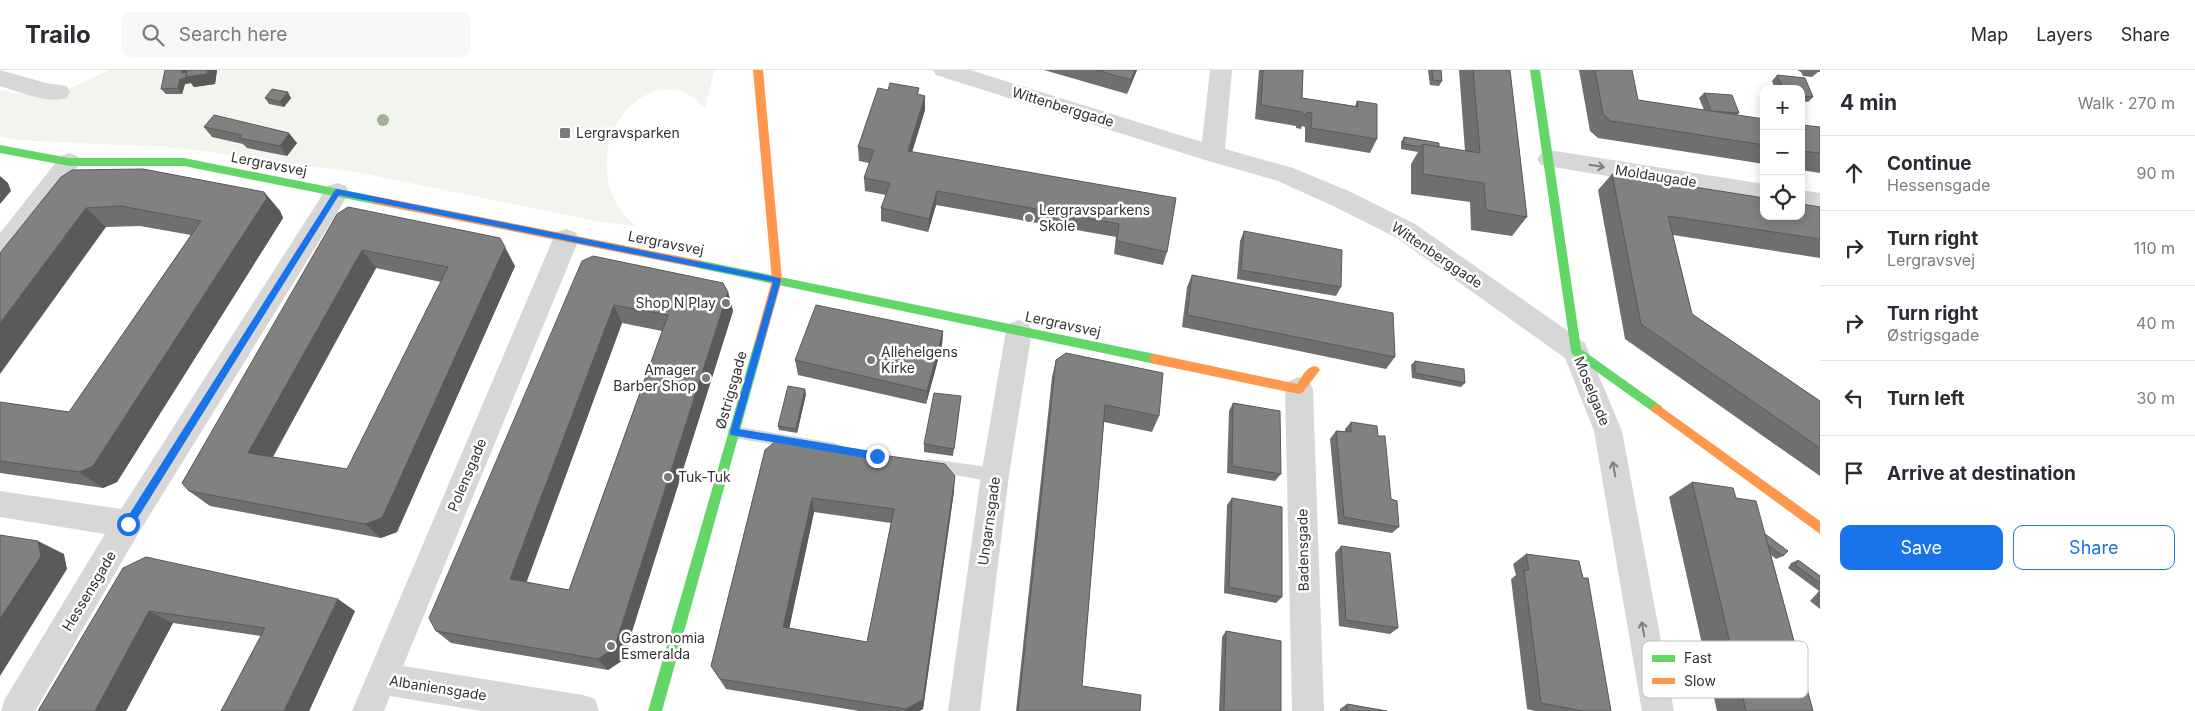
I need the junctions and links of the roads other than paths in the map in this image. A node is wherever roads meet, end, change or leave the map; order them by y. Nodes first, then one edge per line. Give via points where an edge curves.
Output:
1 (758, 70) edge
2 (944, 70) edge
3 (1221, 70) edge
4 (1535, 70) edge
5 (0, 78) edge
6 (59, 92) dead end
7 (0, 149) edge
8 (1213, 154) junction
9 (1549, 159) junction
10 (69, 162) junction
11 (337, 192) junction
12 (1760, 192) edge
13 (1805, 200) edge
14 (1820, 202) edge
15 (566, 238) junction
16 (0, 251) edge
17 (777, 280) junction
18 (1019, 331) junction
19 (1576, 351) junction
20 (1306, 379) joint
21 (734, 432) junction
22 (848, 451) edge
23 (913, 462) edge
24 (995, 475) junction
25 (0, 504) edge
26 (128, 524) junction
27 (1820, 528) edge
28 (1646, 641) edge
29 (382, 679) junction
30 (1656, 698) edge
31 (17, 711) edge
32 (368, 711) edge
33 (583, 711) edge
34 (655, 711) edge
35 (964, 711) edge
36 (1308, 711) edge
37 (1658, 711) edge

1 - 17 street, Østrigsgade
2 - 8 street, Wittenberggade
3 - 8 street
4 - 9 street, Moselgade
5 - 6 street
7 - 10 street, Lergravsvej
8 - 19 street, Wittenberggade via 1285,174 1406,231
9 -> 12 street, Moldaugade
9 - 19 street, Moselgade
10 - 11 street, Lergravsvej via 184,162
10 - 16 street
11 - 15 street, Lergravsvej
11 - 26 street, Hessensgade
13 - 14 street
15 - 17 street, Lergravsvej
15 - 29 street, Polensgade
17 - 18 street, Lergravsvej
17 - 21 street, Østrigsgade
18 - 20 street, Lergravsvej
18 - 24 street, Ungarnsgade
19 - 27 street, Wittenberggade
28 -> 19 street, Moselgade via 1608,431
20 - 36 street, Badensgade
21 - 22 lane
21 - 34 street, Østrigsgade
23 - 24 lane
24 - 35 street, Ungarnsgade
25 - 26 street
26 - 31 street, Hessensgade
29 - 32 street, Polensgade
29 - 33 street, Albaniensgade
37 -> 30 street, Moselgade

